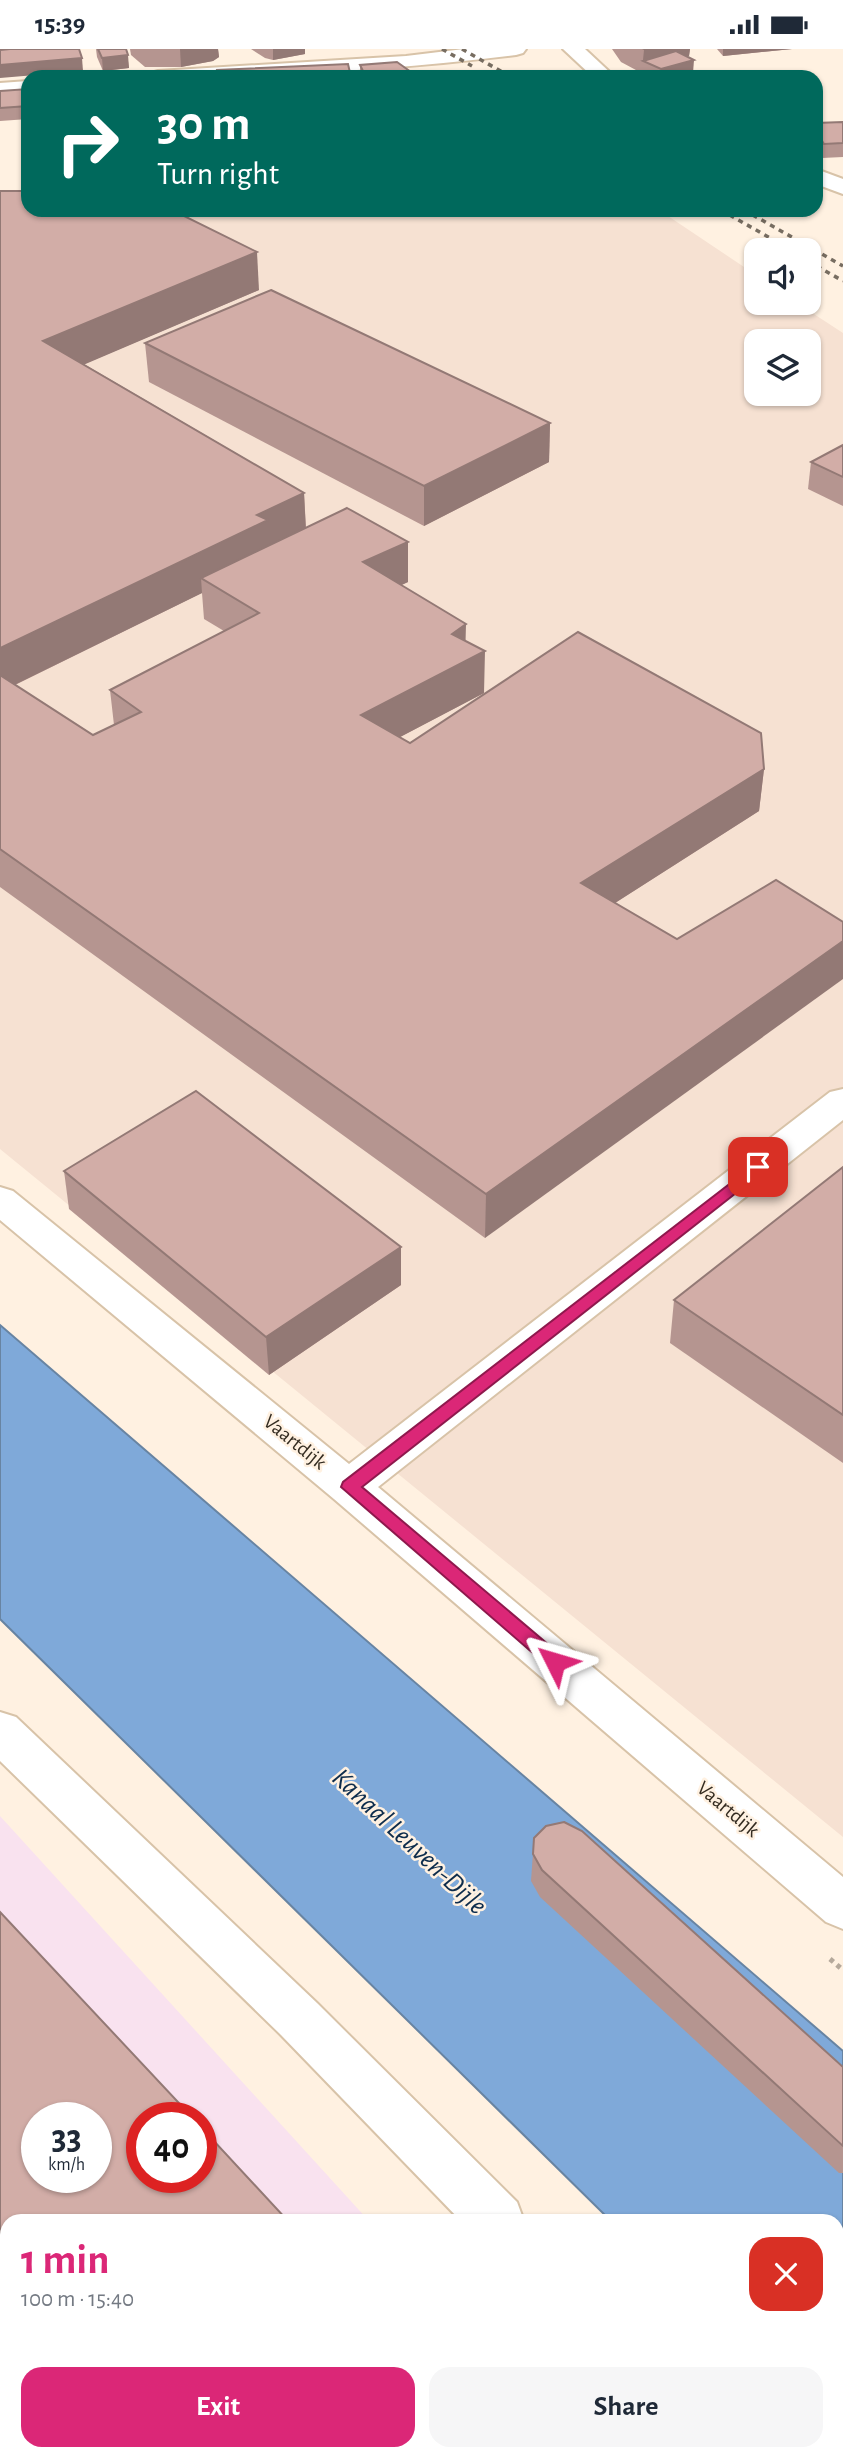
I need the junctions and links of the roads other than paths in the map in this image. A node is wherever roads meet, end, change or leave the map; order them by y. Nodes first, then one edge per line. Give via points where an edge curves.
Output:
1 (516, 49) edge
2 (573, 49) edge
3 (230, 55) dead end
4 (249, 70) edge
5 (267, 70) edge
6 (597, 70) edge
7 (21, 88) edge
8 (0, 89) edge
9 (823, 179) edge
10 (843, 187) edge
11 (843, 1101) edge
12 (0, 1200) edge
13 (349, 1487) junction
14 (0, 1731) edge
15 (843, 1907) edge
16 (491, 2214) edge

1 - 5 street via 406,62
2 - 6 street
3 - 4 street
7 - 8 street
9 - 10 street
11 - 13 street
12 - 13 street, Vaartdijk
13 - 15 street, Vaartdijk
14 - 16 street via 299,2019

